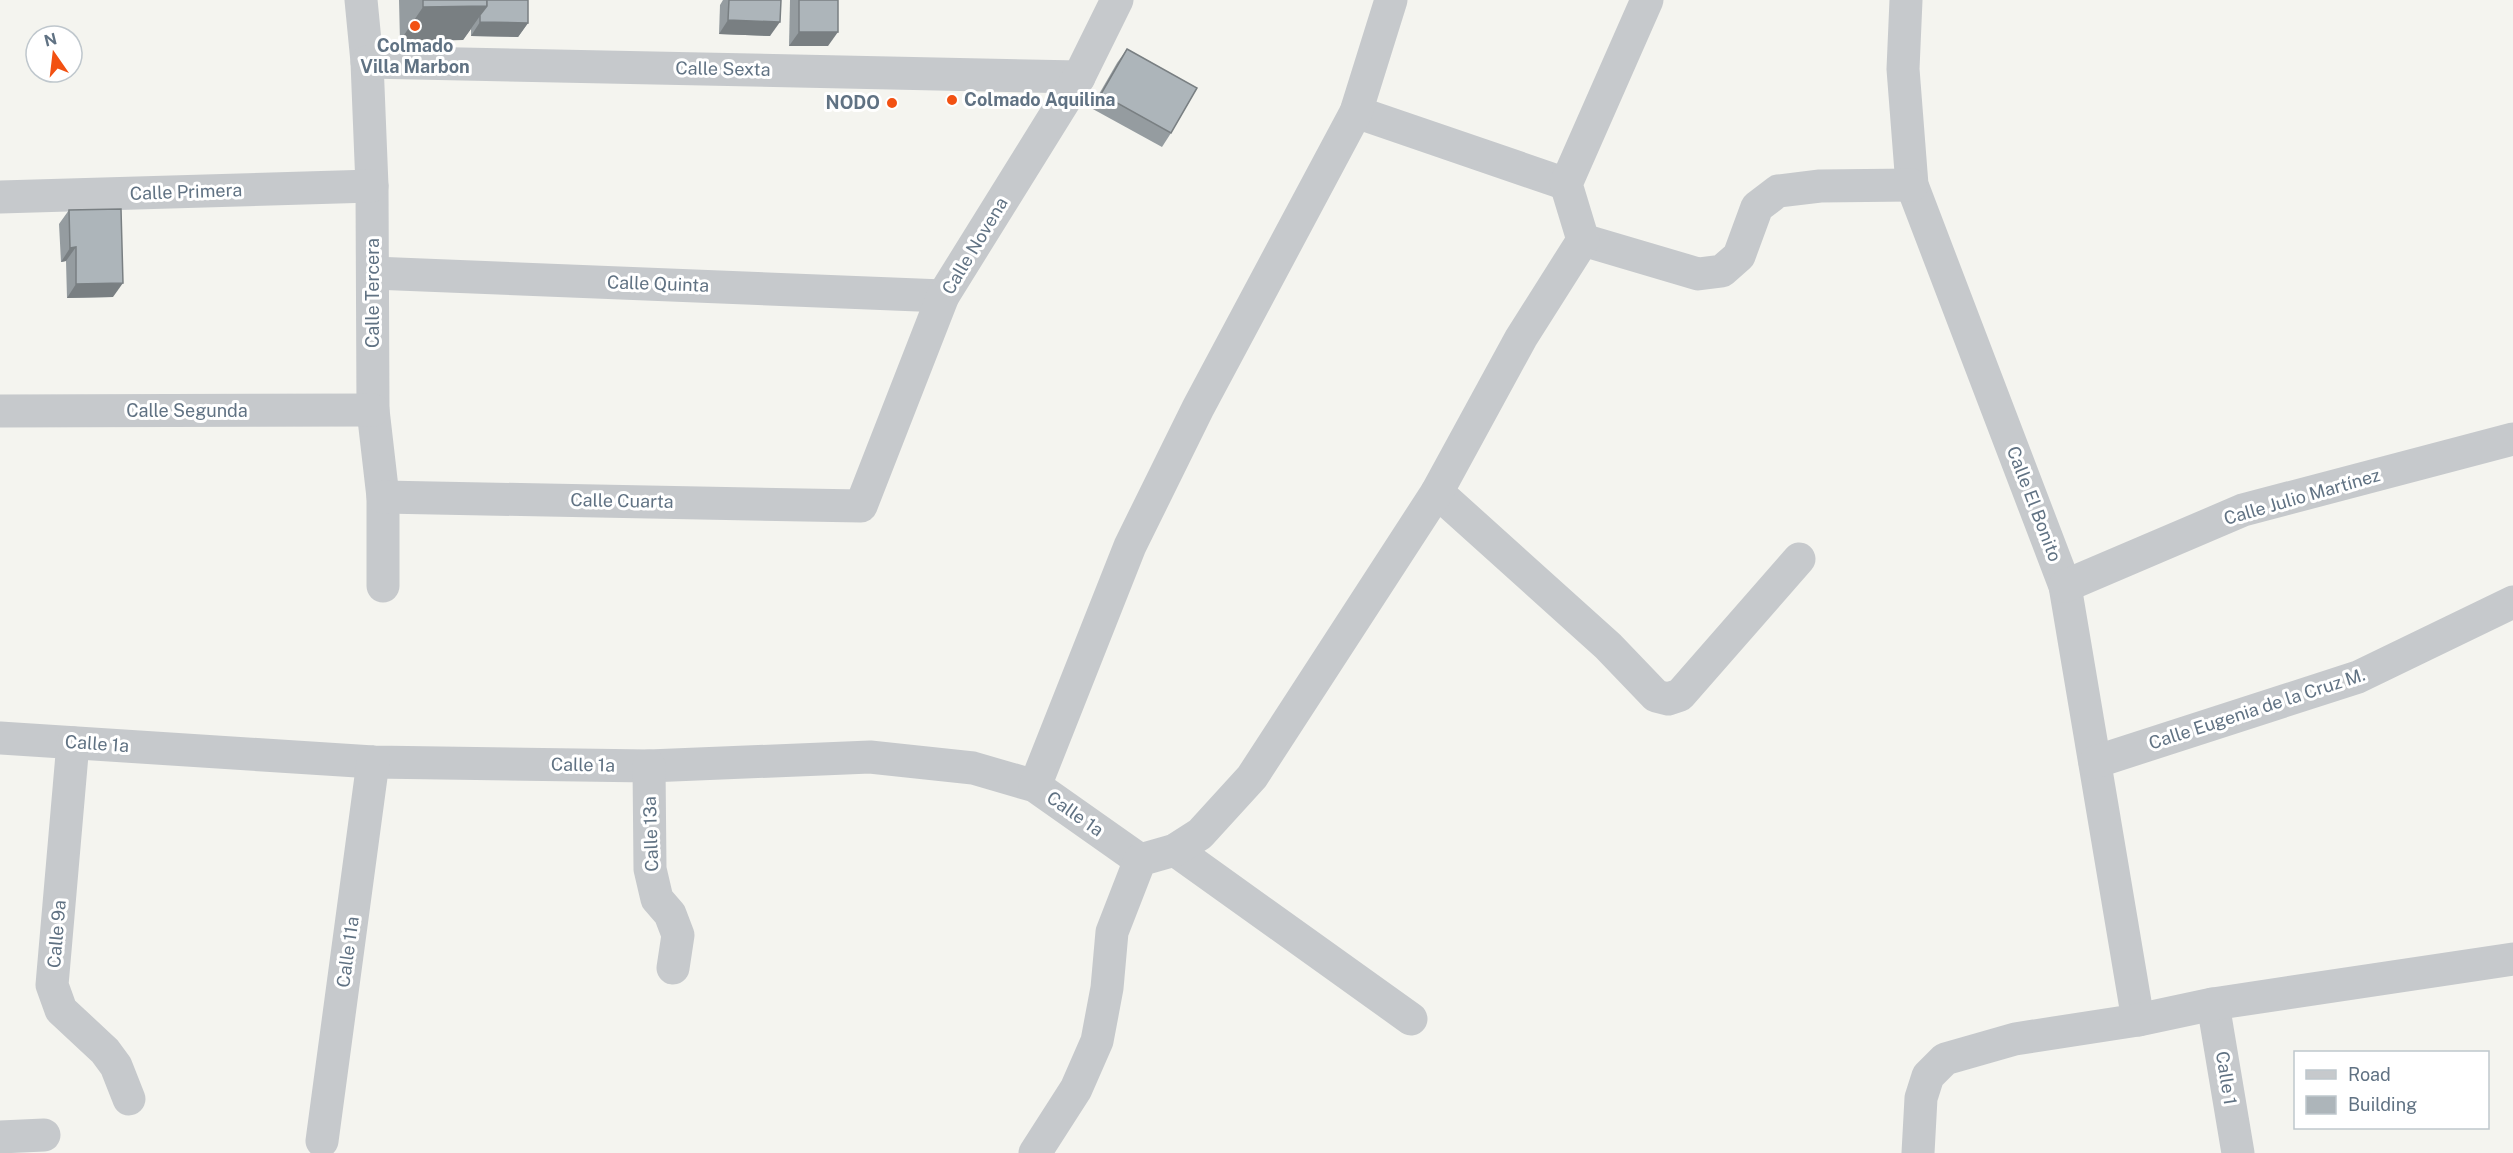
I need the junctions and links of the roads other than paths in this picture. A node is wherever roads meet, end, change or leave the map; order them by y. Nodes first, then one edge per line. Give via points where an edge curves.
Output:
1 (361, 0) edge
2 (1117, 0) edge
3 (1391, 0) edge
4 (1647, 0) edge
5 (1906, 0) edge
6 (367, 62) junction
7 (1079, 76) junction
8 (1356, 112) junction
9 (1566, 184) junction
10 (1912, 185) junction
11 (372, 186) junction
12 (0, 197) edge
13 (1583, 240) junction
14 (373, 273) junction
15 (944, 296) junction
16 (373, 410) junction
17 (0, 411) edge
18 (2513, 439) edge
19 (1437, 492) junction
20 (383, 497) junction
21 (861, 506) joint
22 (1798, 559) dead end
23 (383, 586) dead end
24 (2065, 586) junction
25 (2513, 602) edge
26 (0, 738) edge
27 (73, 742) junction
28 (373, 762) junction
29 (2095, 762) junction
30 (649, 766) junction
31 (1035, 786) junction
32 (1175, 850) junction
33 (1140, 860) junction
34 (2513, 959) edge
35 (673, 968) dead end
36 (2213, 1004) junction
37 (1411, 1018) dead end
38 (2138, 1020) junction
39 (129, 1099) dead end
40 (44, 1135) dead end
41 (0, 1137) edge
42 (322, 1141) dead end
43 (1035, 1153) edge
44 (1918, 1153) edge
45 (2238, 1153) edge

1 - 6 street, Calle Tercera
2 - 7 street, Calle Novena
3 - 8 street
4 - 9 street
5 - 10 street, Calle El Bonito via 1903,69
6 - 7 street, Calle Sexta
6 - 11 street, Calle Tercera
7 - 15 street, Calle Novena
8 - 9 street
8 - 31 street via 1198,408 1130,546
9 - 13 street
10 - 13 street via 1820,186 1778,191 1757,207 1739,256 1722,271 1698,274
10 - 24 street, Calle El Bonito
11 - 12 street, Calle Primera
11 - 14 street, Calle Tercera
13 - 19 street via 1521,338
14 - 15 street, Calle Quinta
14 - 16 street, Calle Tercera
15 - 21 street, Calle Novena
16 - 17 street, Calle Segunda
16 - 20 street, Calle Tercera
18 - 24 street, Calle Julio Martínez via 2242,510
19 - 22 street via 1608,646 1656,696 1668,699 1680,695
19 - 32 street via 1252,777 1200,834
20 - 21 street, Calle Cuarta
20 - 23 street, Calle Tercera
24 - 29 street, Calle El Bonito
25 - 29 street, Calle Eugenia de la Cruz M. via 2358,678
26 - 27 street, Calle 1a
27 - 28 street, Calle 1a
27 - 39 street, Calle 9a via 52,985 61,1010 116,1066
28 - 30 street, Calle 1a
28 - 42 street, Calle 11a
29 - 38 street, Calle El Bonito
30 - 31 street, Calle 1a via 870,757 973,768
30 - 35 street, Calle 13a via 650,869 657,899 670,914 678,935
31 - 33 street, Calle 1a
32 - 33 street
32 - 37 street
33 - 43 street via 1112,932 1097,1041 1076,1089
34 - 36 street
36 - 38 street
36 - 45 street, Calle 1
38 - 44 street via 2015,1039 1945,1059 1928,1076 1921,1098
40 - 41 street

